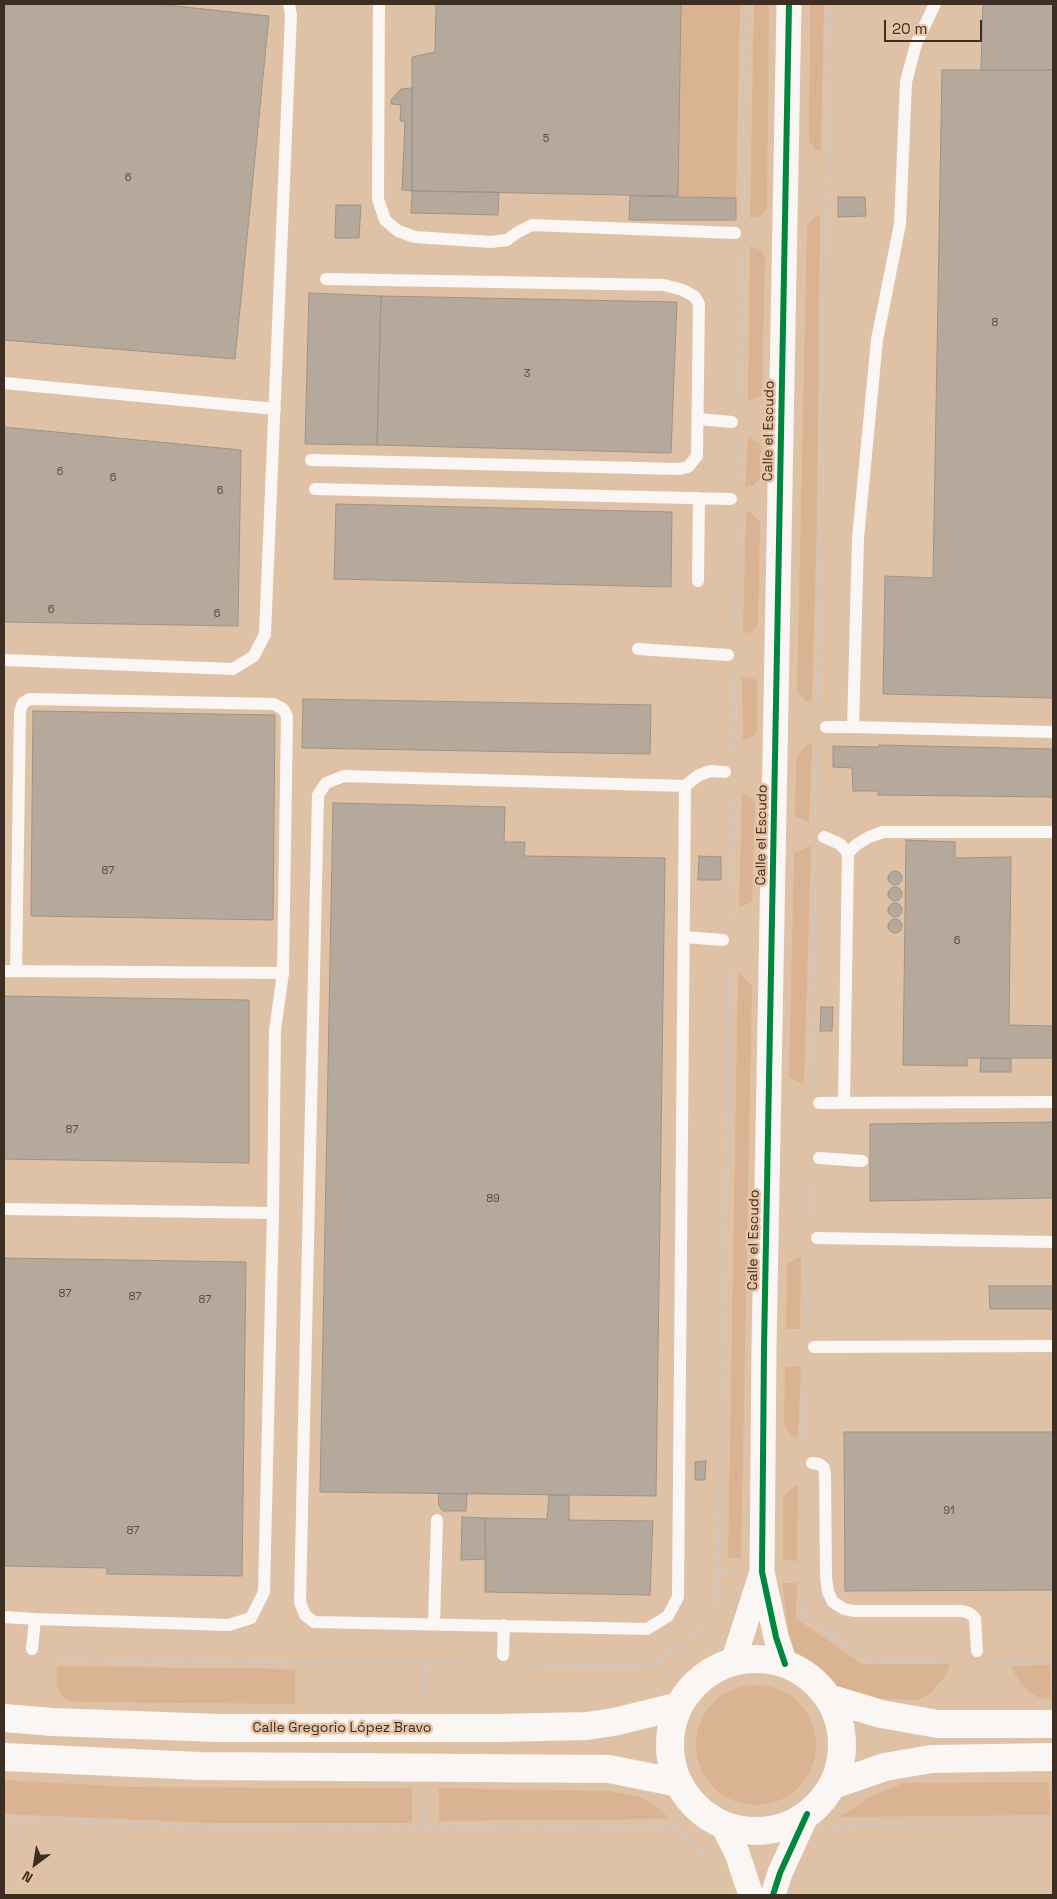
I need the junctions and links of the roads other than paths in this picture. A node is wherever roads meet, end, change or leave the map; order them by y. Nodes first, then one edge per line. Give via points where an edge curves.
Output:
1 (289, 4) edge
2 (379, 4) edge
3 (789, 4) edge
4 (935, 4) edge
5 (735, 233) dead end
6 (326, 279) dead end
7 (4, 383) edge
8 (275, 408) junction
9 (699, 419) junction
10 (732, 422) dead end
11 (311, 460) dead end
12 (315, 489) dead end
13 (699, 498) junction
14 (731, 499) dead end
15 (698, 580) dead end
16 (638, 649) dead end
17 (728, 655) dead end
18 (4, 660) edge
19 (826, 727) dead end
20 (853, 727) junction
21 (1053, 732) edge
22 (725, 772) dead end
23 (685, 786) junction
24 (1053, 832) edge
25 (824, 836) dead end
26 (848, 853) junction
27 (684, 937) junction
28 (723, 940) dead end
29 (10, 971) edge
30 (283, 973) junction
31 (844, 1102) junction
32 (1053, 1102) edge
33 (819, 1103) dead end
34 (819, 1158) dead end
35 (862, 1161) dead end
36 (4, 1209) edge
37 (274, 1213) junction
38 (817, 1238) dead end
39 (1053, 1242) edge
40 (1053, 1346) edge
41 (814, 1347) dead end
42 (812, 1463) dead end
43 (437, 1520) dead end
44 (762, 1572) junction
45 (4, 1617) edge
46 (34, 1619) junction
47 (434, 1624) junction
48 (504, 1625) junction
49 (32, 1649) dead end
50 (977, 1651) dead end
51 (502, 1655) dead end
52 (733, 1662) junction
53 (785, 1664) junction
54 (828, 1698) junction
55 (679, 1706) junction
56 (4, 1718) edge
57 (1053, 1724) edge
58 (4, 1757) edge
59 (1053, 1758) edge
60 (679, 1783) junction
61 (833, 1785) junction
62 (807, 1814) junction
63 (722, 1824) junction
64 (751, 1895) edge
65 (773, 1895) edge

1 - 8 lane
2 - 5 lane via 378,199 384,220 398,231 415,237 491,242 507,240 532,225
3 - 44 street, Calle el Escudo
4 - 20 lane via 916,44 906,82 900,224 877,340 858,538
6 - 9 lane via 664,285 682,290 695,297 699,304
7 - 8 lane
8 - 18 lane via 265,634 254,656 233,669
9 - 10 lane
9 - 11 lane via 697,456 688,467 679,469
12 - 13 lane
13 - 14 lane
13 - 15 lane
16 - 17 lane
19 - 20 lane
20 - 21 lane
22 - 23 lane via 711,771
23 - 27 lane
23 - 47 lane via 344,776 326,783 318,795 300,1602 305,1614 314,1622
24 - 26 lane via 883,832 856,844
25 - 26 lane via 840,844
26 - 31 lane
27 - 28 lane
27 - 48 lane via 678,1597 668,1616 647,1629
29 - 30 lane
29 - 30 lane via 20,711 30,698 274,704 284,709 288,716
30 - 37 lane via 275,1030
31 - 32 lane
31 - 33 lane
34 - 35 lane
36 - 37 lane
37 - 46 lane via 264,1592 251,1618 229,1625
38 - 39 lane
40 - 41 lane
42 - 50 lane via 824,1468 826,1577 833,1602 853,1611 969,1613 974,1618
43 - 47 lane
44 - 52 street, Calle el Escudo
44 - 53 street, Calle el Escudo
45 - 46 lane
46 - 49 lane
47 - 48 lane
48 - 51 lane
52 - 53 main road via 756,1659
52 - 55 main road via 699,1680
53 - 54 main road via 806,1675
54 - 57 main road via 881,1714 938,1724
54 - 61 main road via 838,1721 842,1750
55 - 56 main road, Calle Gregorio López Bravo via 587,1726 509,1728 218,1728
55 - 60 main road via 670,1734 670,1755
58 - 60 main road via 199,1766 609,1769
59 - 61 main road via 931,1759 886,1767
60 - 63 main road via 700,1811
61 - 62 main road
62 - 63 main road via 787,1826 757,1831 739,1830
62 - 65 street
63 - 64 street via 737,1853

